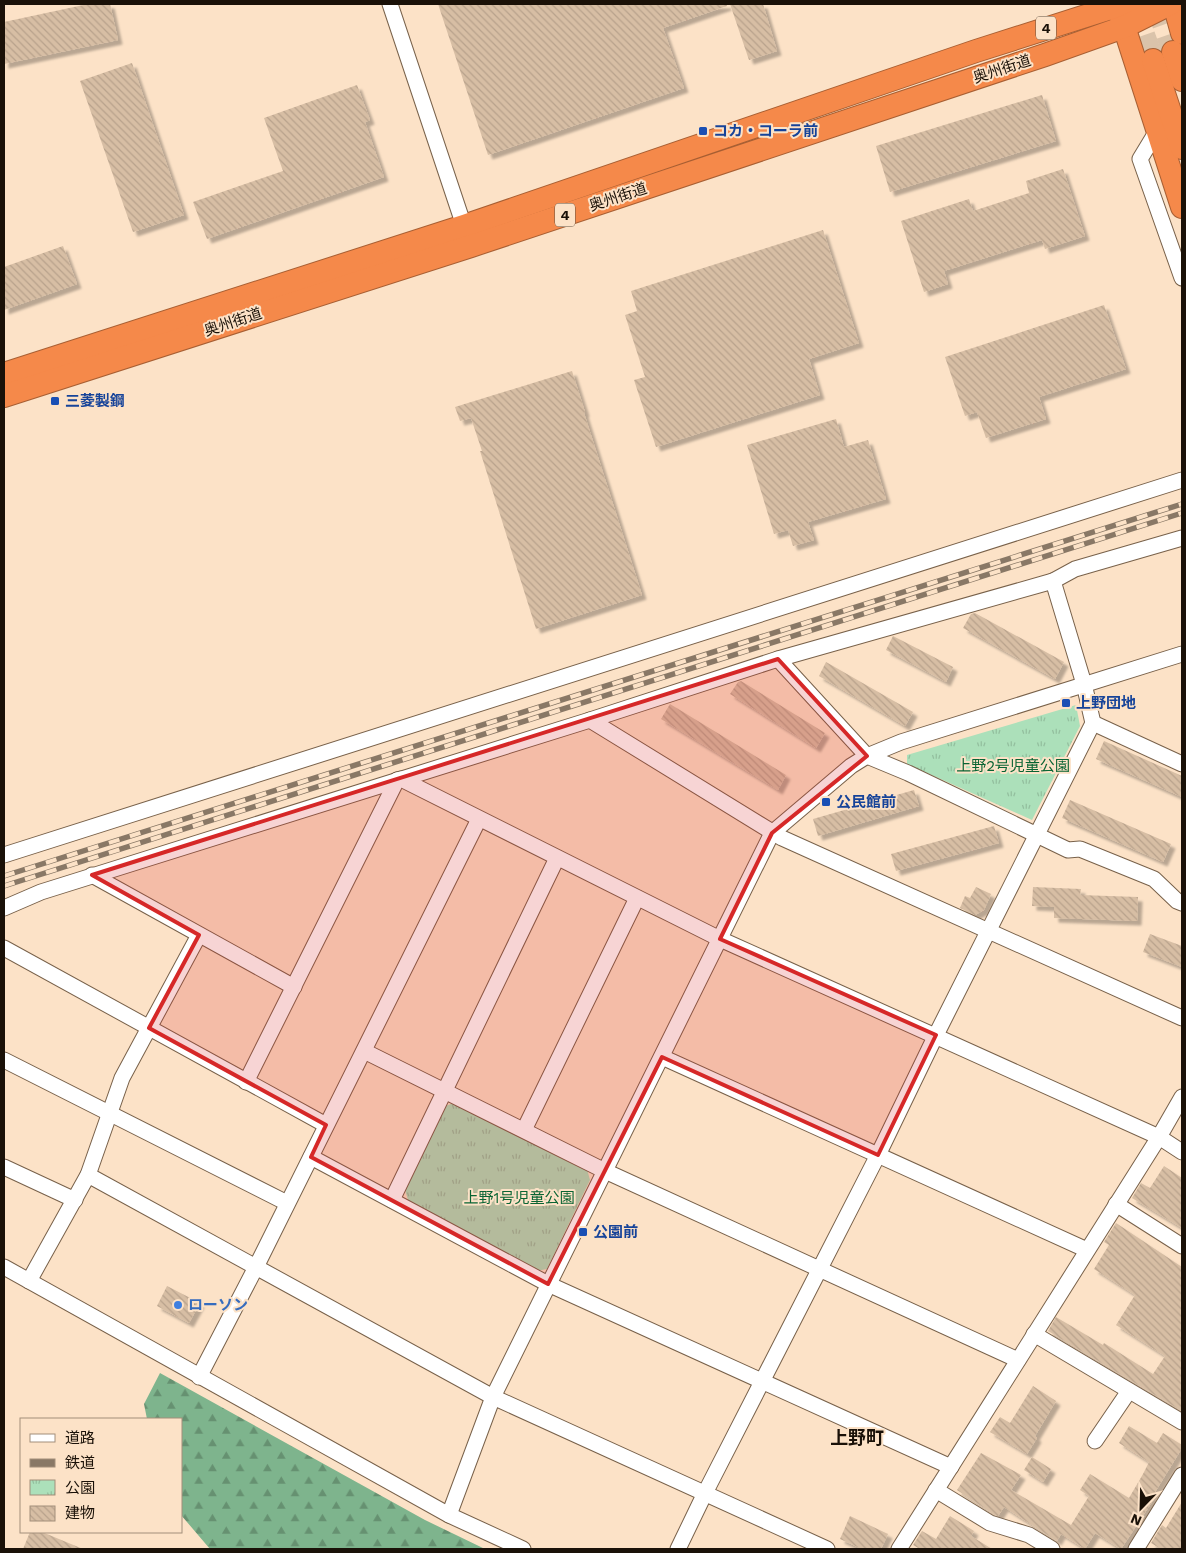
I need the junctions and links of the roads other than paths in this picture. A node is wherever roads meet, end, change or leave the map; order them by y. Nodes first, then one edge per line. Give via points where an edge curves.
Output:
1 (390, 4) edge
2 (1149, 4) edge
3 (1172, 4) edge
4 (1117, 5) edge
5 (1124, 27) junction
6 (1169, 48) edge
7 (1182, 80) edge
8 (1157, 130) junction
9 (1182, 148) edge
10 (1182, 206) edge
11 (467, 236) junction
12 (1182, 278) edge
13 (4, 374) edge
14 (4, 396) edge
15 (1182, 480) edge
16 (1182, 538) edge
17 (1053, 580) junction
18 (1182, 654) edge
19 (778, 659) junction
20 (1084, 684) junction
21 (590, 720) junction
22 (1092, 723) junction
23 (867, 756) junction
24 (1182, 764) edge
25 (397, 780) junction
26 (479, 819) junction
27 (772, 833) junction
28 (1037, 834) junction
29 (4, 856) edge
30 (557, 858) junction
31 (92, 875) junction
32 (637, 898) junction
33 (1182, 903) edge
34 (4, 908) edge
35 (989, 932) junction
36 (199, 934) junction
37 (720, 939) junction
38 (4, 948) edge
39 (294, 987) junction
40 (1182, 1018) edge
41 (149, 1028) junction
42 (936, 1035) junction
43 (364, 1051) junction
44 (662, 1057) junction
45 (4, 1060) edge
46 (246, 1082) junction
47 (445, 1091) junction
48 (1182, 1097) edge
49 (110, 1113) junction
50 (326, 1125) junction
51 (524, 1130) junction
52 (1159, 1137) junction
53 (1182, 1152) edge
54 (878, 1155) junction
55 (311, 1157) junction
56 (4, 1167) edge
57 (605, 1171) junction
58 (88, 1175) junction
59 (75, 1200) junction
60 (392, 1200) junction
61 (287, 1204) junction
62 (1116, 1204) junction
63 (1182, 1246) edge
64 (1087, 1250) junction
65 (4, 1267) edge
66 (256, 1267) junction
67 (820, 1270) junction
68 (29, 1281) junction
69 (548, 1284) junction
70 (1034, 1334) junction
71 (1018, 1360) junction
72 (199, 1377) junction
73 (762, 1382) junction
74 (1129, 1390) junction
75 (494, 1397) junction
76 (1182, 1422) edge
77 (1095, 1441) dead end
78 (951, 1467) junction
79 (1182, 1475) edge
80 (936, 1490) junction
81 (705, 1493) junction
82 (449, 1515) junction
83 (523, 1549) edge
84 (678, 1549) edge
85 (827, 1549) edge
86 (899, 1549) edge
87 (1052, 1549) edge
88 (1136, 1549) edge

1 - 11 street
2 - 4 highway, 奥州街道 / 4
3 - 5 highway, 奥州街道 / 4
3 - 6 highway
4 - 5 highway
4 - 11 highway, 奥州街道 / 4 via 976,50
5 - 8 highway
5 - 11 highway, 奥州街道 / 4 via 1045,55
6 - 7 highway
6 - 9 highway
8 - 10 highway
8 - 12 street via 1140,159
11 - 13 highway, 奥州街道 / 4
11 - 14 highway, 奥州街道 / 4
15 - 29 street
16 - 17 street via 1076,569
17 - 19 street
17 - 20 street
18 - 20 street
19 - 21 street
19 - 23 street
20 - 22 street
20 - 23 street via 901,742
21 - 25 street
21 - 27 street
22 - 24 street
22 - 28 street
23 - 27 street
23 - 28 street
25 - 26 street via 401,779
25 - 31 street
25 - 39 street
26 - 30 street
26 - 43 street
27 - 35 street
27 - 37 street
28 - 33 street via 1068,850 1080,849 1154,879
28 - 35 street
30 - 32 street
30 - 47 street
31 - 34 street
31 - 36 street
32 - 37 street
32 - 51 street
35 - 40 street
35 - 42 street
36 - 39 street
36 - 41 street
37 - 42 street
37 - 44 street
38 - 41 street
39 - 46 street
41 - 46 street
41 - 49 street via 122,1078
42 - 52 street
42 - 54 street
43 - 47 street
43 - 50 street
44 - 54 street
44 - 57 street
45 - 49 street
46 - 50 street
47 - 51 street
47 - 60 street
48 - 52 street
49 - 58 street
49 - 61 street
50 - 55 street
51 - 57 street
52 - 53 street
52 - 62 street
54 - 64 street
54 - 67 street
55 - 60 street
55 - 61 street
56 - 59 street
57 - 67 street
57 - 69 street
58 - 59 street
58 - 66 street
59 - 68 street
60 - 69 street
61 - 66 street
62 - 63 street
62 - 64 street
64 - 70 street
65 - 68 street
66 - 72 street
66 - 75 street
67 - 71 street
67 - 73 street
68 - 72 street
69 - 73 street
69 - 75 street
70 - 71 street
70 - 74 street
71 - 78 street
72 - 82 street
73 - 78 street
73 - 81 street
74 - 76 street
74 - 77 street
75 - 81 street
75 - 82 street
78 - 80 street
79 - 88 street
80 - 86 street
80 - 87 street via 990,1523 1029,1535
81 - 84 street
81 - 85 street
82 - 83 street

